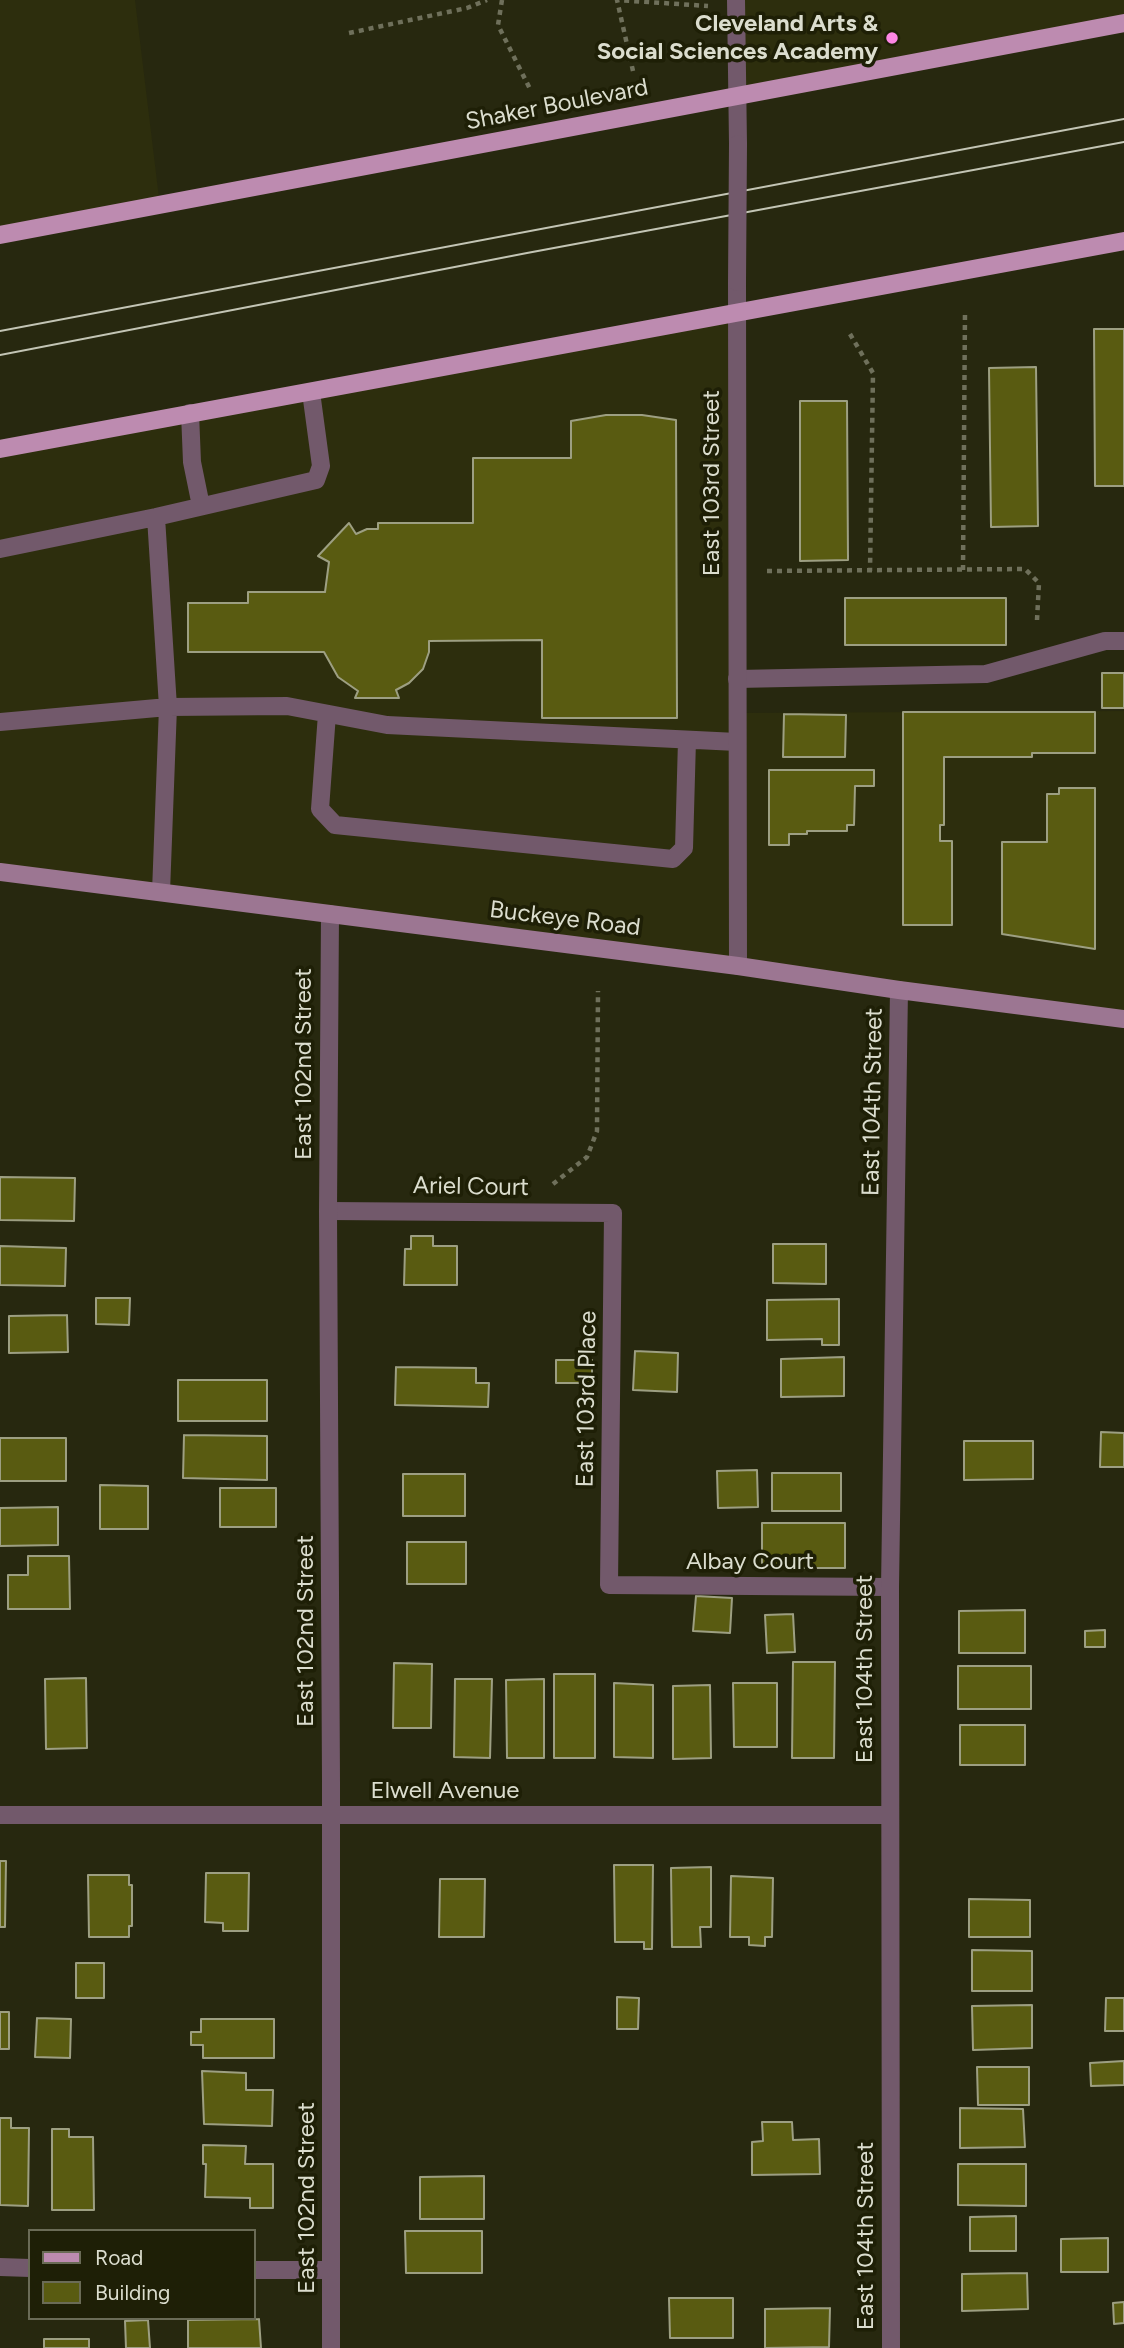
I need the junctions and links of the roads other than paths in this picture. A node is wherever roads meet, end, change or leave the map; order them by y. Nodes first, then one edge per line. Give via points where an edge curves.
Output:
1 (736, 0) edge
2 (1124, 23) edge
3 (736, 96) junction
4 (0, 235) edge
5 (1124, 241) edge
6 (737, 314) junction
7 (312, 392) junction
8 (190, 414) junction
9 (0, 449) edge
10 (201, 506) junction
11 (156, 517) junction
12 (0, 549) edge
13 (1124, 642) edge
14 (737, 679) junction
15 (168, 707) junction
16 (327, 714) junction
17 (0, 722) edge
18 (687, 740) junction
19 (737, 742) junction
20 (0, 872) edge
21 (161, 892) junction
22 (330, 914) junction
23 (738, 966) junction
24 (899, 990) junction
25 (1124, 1019) edge
26 (328, 1211) junction
27 (613, 1213) joint
28 (610, 1585) joint
29 (890, 1587) junction
30 (0, 1815) edge
31 (331, 1815) junction
32 (890, 1815) junction
33 (0, 2267) edge
34 (28, 2268) edge
35 (256, 2270) edge
36 (331, 2270) junction
37 (331, 2348) edge
38 (891, 2348) edge

1 - 3 street, East 103rd Street
2 - 3 main road, Shaker Boulevard
3 - 4 main road, Shaker Boulevard
3 - 6 street, East 103rd Street, bridge
5 - 6 main road
6 - 7 main road
6 - 14 street, East 103rd Street
7 - 8 main road
7 - 10 street via 321,466 316,480
8 - 9 main road
8 - 10 street via 192,462
10 - 11 street
11 - 12 street
11 - 15 street
13 - 14 street via 1105,642 986,674
14 - 19 street, East 103rd Street
15 - 16 street via 287,706
15 - 17 street
15 - 21 street
16 - 18 street via 387,725
16 - 18 street via 320,809 335,825 673,859 684,848
18 - 19 street
19 - 23 street, East 103rd Street
20 - 21 street, Buckeye Road
21 - 22 street, Buckeye Road
22 - 23 street, Buckeye Road
22 - 26 street, East 102nd Street
23 - 24 street, Buckeye Road
24 - 25 street, Buckeye Road
24 - 29 street, East 104th Street
26 - 27 street, Ariel Court
26 - 31 street, East 102nd Street
27 - 28 street, East 103rd Place
28 - 29 street, Albay Court
29 - 32 street, East 104th Street
30 - 31 street, Elwell Avenue
31 - 32 street, Elwell Avenue
31 - 36 street, East 102nd Street
32 - 38 street, East 104th Street
33 - 34 street
35 - 36 street
36 - 37 street, East 102nd Street

